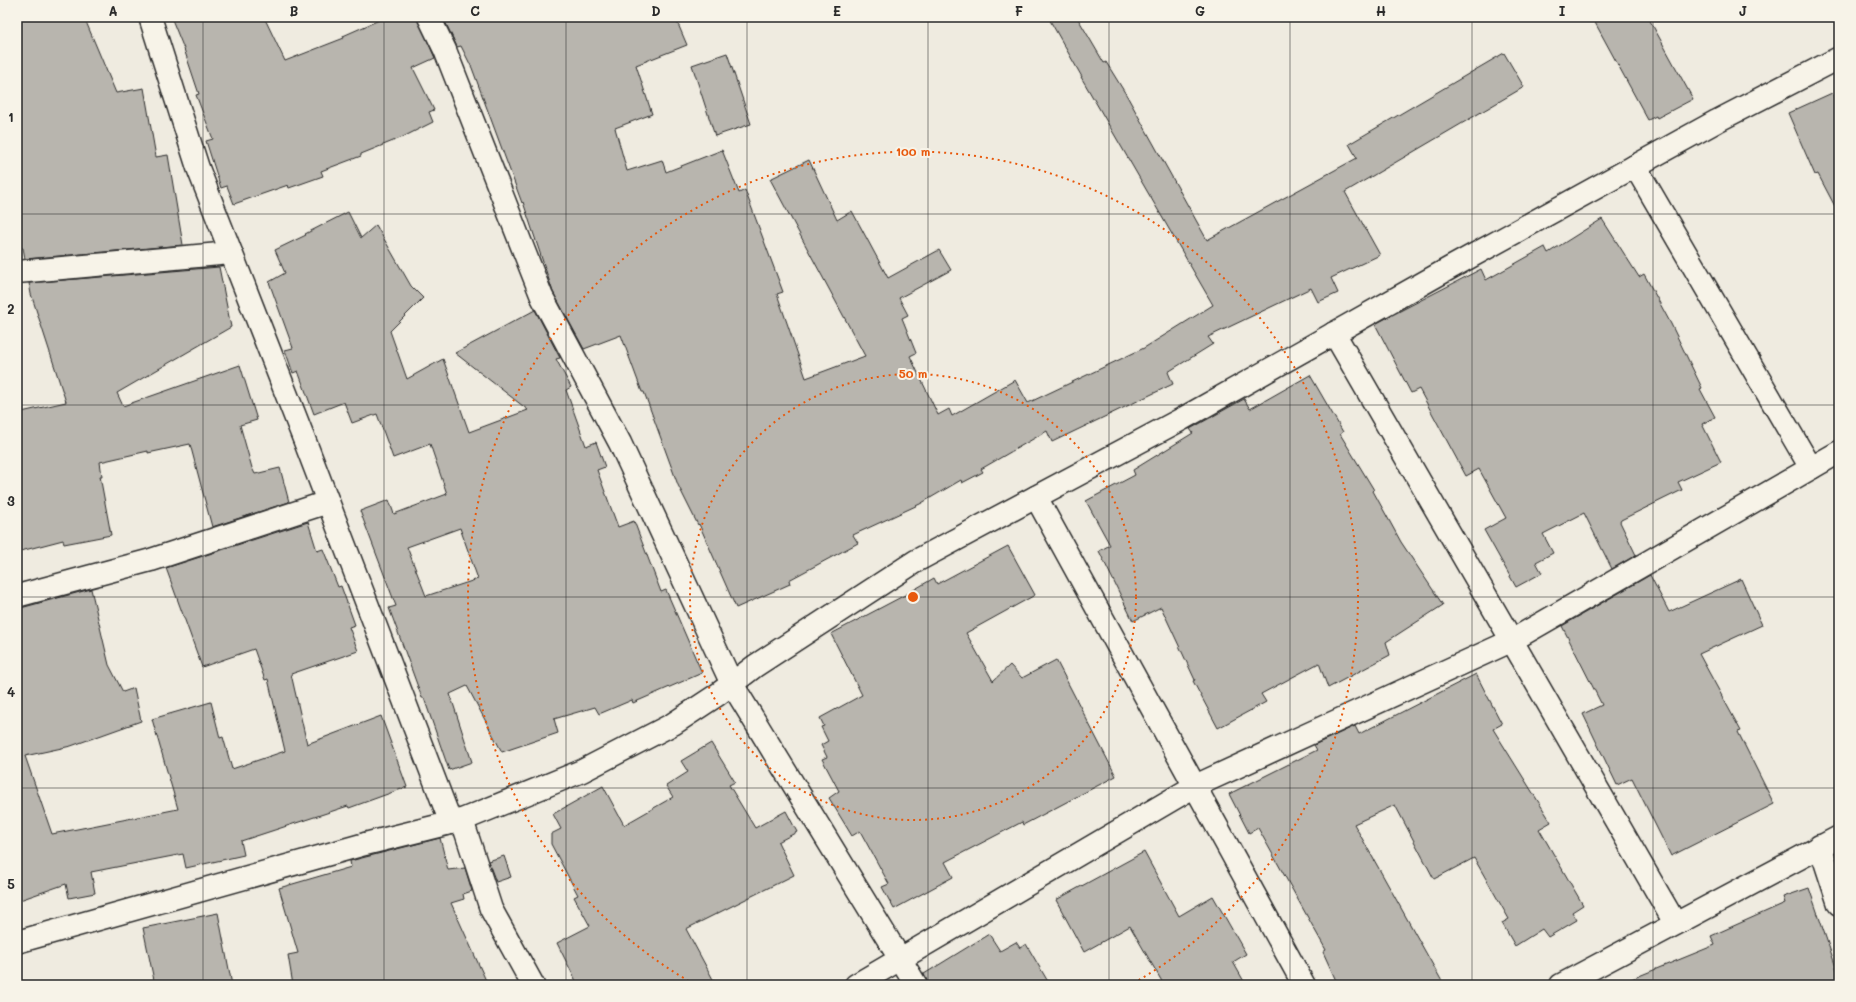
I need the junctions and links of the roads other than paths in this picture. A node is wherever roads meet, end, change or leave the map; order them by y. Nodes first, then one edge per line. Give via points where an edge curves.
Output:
1 (150, 17) edge
2 (429, 17) edge
3 (1839, 58) edge
4 (1635, 166) junction
5 (231, 253) junction
6 (17, 272) edge
7 (1334, 333) junction
8 (1839, 452) edge
9 (1811, 468) junction
10 (1036, 497) junction
11 (328, 502) junction
12 (17, 596) edge
13 (1511, 640) junction
14 (732, 684) junction
15 (1195, 786) junction
16 (456, 821) junction
17 (1830, 841) edge
18 (1839, 904) edge
19 (1675, 923) junction
20 (17, 942) edge
21 (900, 958) junction
22 (533, 985) edge
23 (856, 985) edge
24 (916, 985) edge
25 (1304, 985) edge
26 (1561, 985) edge

1 - 5 street via 198,168
2 - 14 street via 445,50 542,297 620,443
3 - 4 street
4 - 7 street
4 - 9 street
5 - 6 street
5 - 11 street
7 - 10 street via 1182,419
7 - 13 street
8 - 9 street
9 - 13 street
10 - 14 street via 916,561 755,666
10 - 15 street
11 - 12 street via 151,560
11 - 16 street
13 - 15 street
13 - 19 street
14 - 16 street via 673,724 582,771
14 - 21 street
15 - 21 street
15 - 25 street
16 - 20 street via 365,844
16 - 22 street via 491,909
17 - 18 street
17 - 19 street
19 - 26 street
21 - 23 street
21 - 24 street

